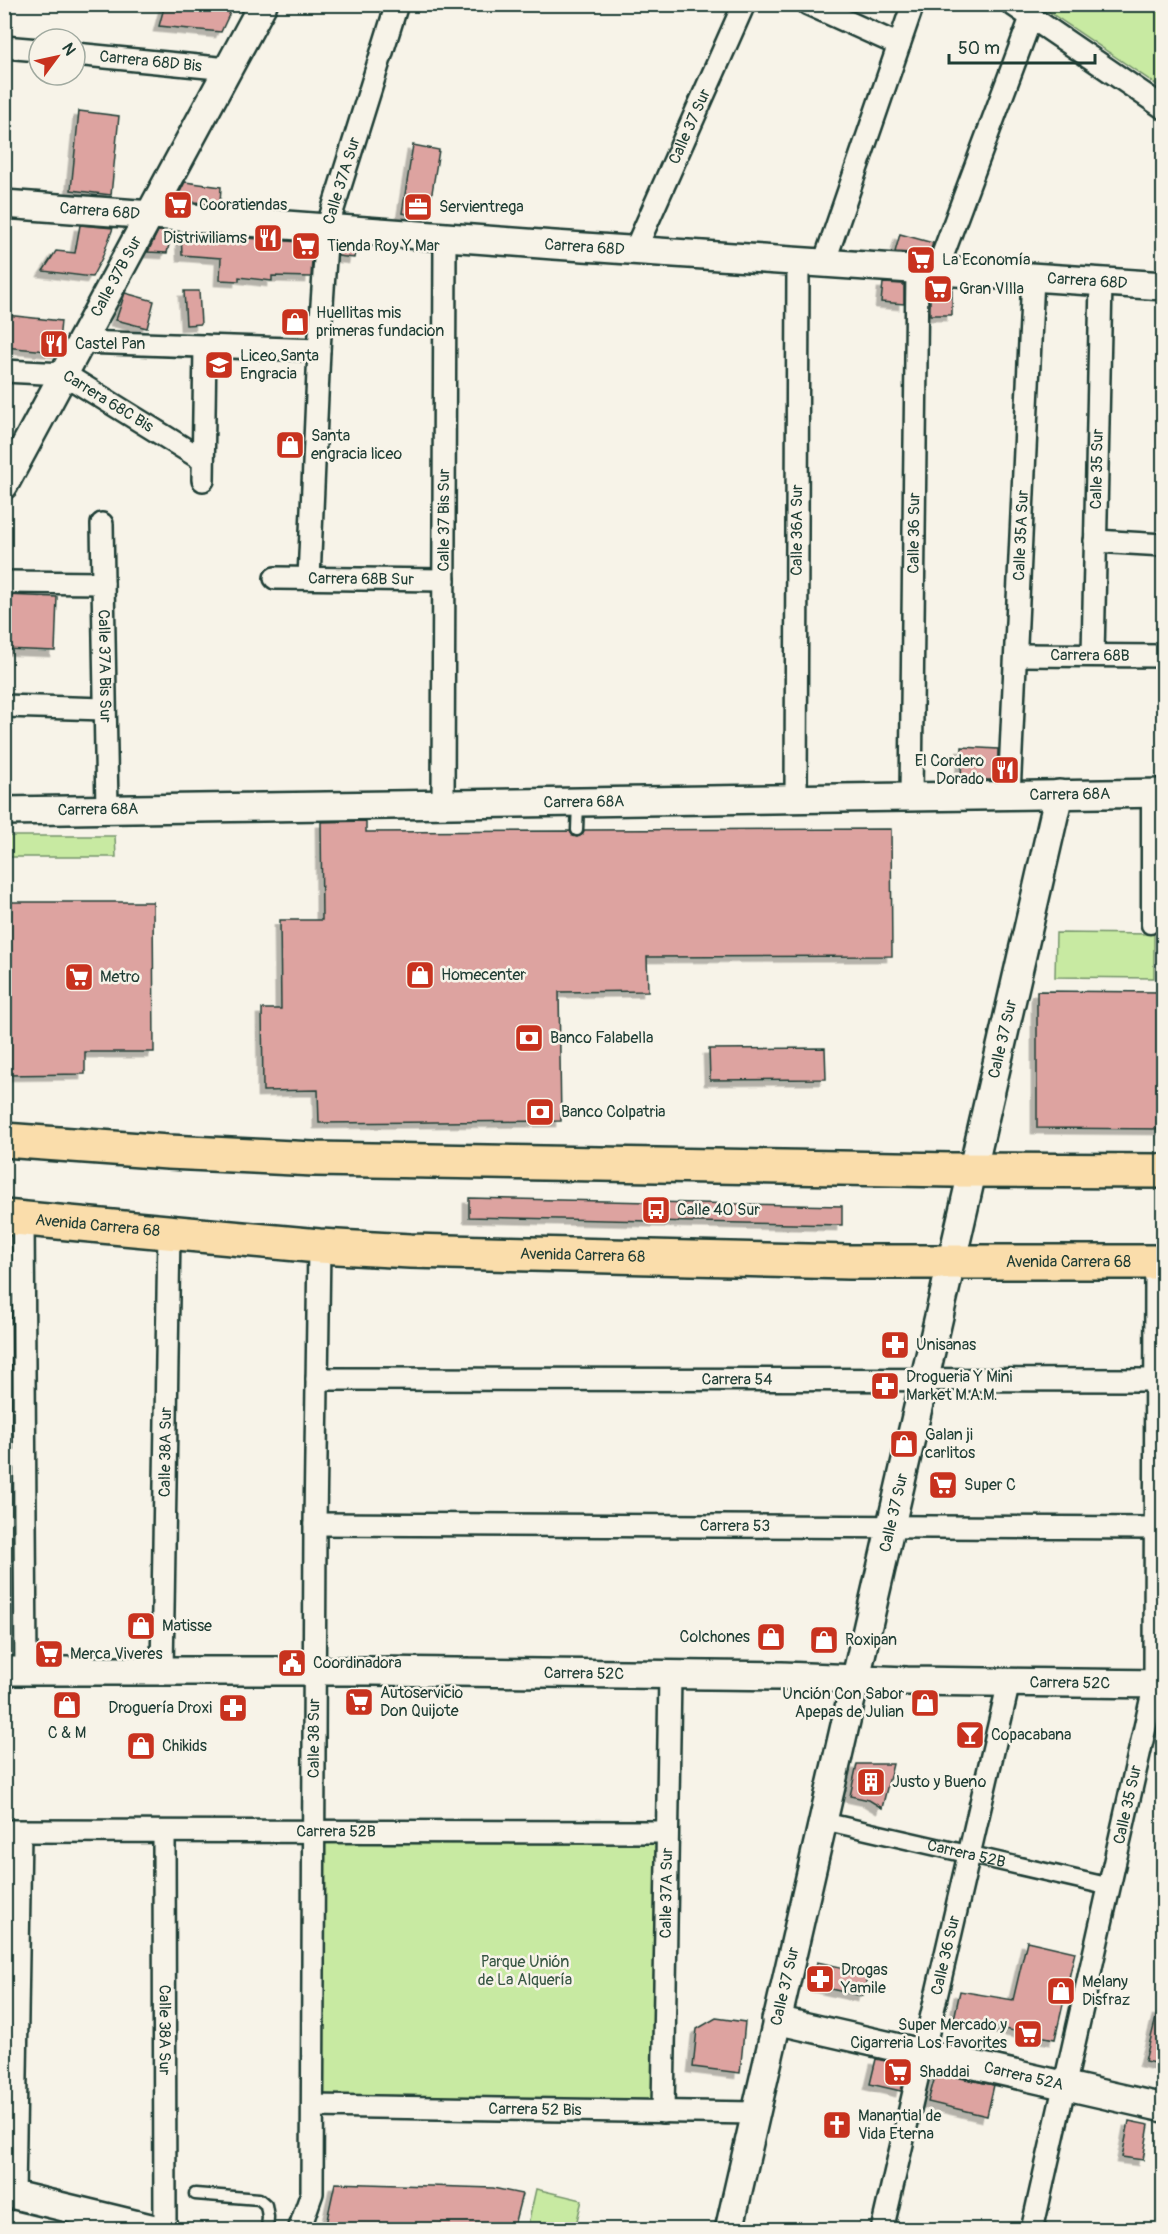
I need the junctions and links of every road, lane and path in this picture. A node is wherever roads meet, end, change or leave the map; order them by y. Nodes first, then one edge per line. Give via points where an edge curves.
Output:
1 (263, 4) edge
2 (397, 4) edge
3 (744, 4) edge
4 (807, 4) edge
5 (913, 4) edge
6 (1012, 4) edge
7 (1031, 18) junction
8 (899, 45) junction
9 (4, 47) edge
10 (27, 49) edge
11 (87, 55) edge
12 (228, 69) junction
13 (1164, 108) edge
14 (4, 204) edge
15 (149, 215) junction
16 (327, 228) junction
17 (445, 236) junction
18 (635, 250) junction
19 (811, 262) junction
20 (927, 270) junction
21 (1033, 277) junction
22 (1101, 282) junction
23 (1164, 286) edge
24 (81, 342) junction
25 (205, 346) junction
26 (319, 350) junction
27 (4, 371) edge
28 (64, 374) junction
29 (12, 458) edge
30 (4, 485) edge
31 (102, 524) dead end
32 (1095, 541) junction
33 (1164, 545) edge
34 (275, 578) dead end
35 (309, 579) junction
36 (444, 580) junction
37 (4, 582) edge
38 (103, 583) junction
39 (1016, 655) junction
40 (1093, 655) junction
41 (1164, 656) edge
42 (4, 706) edge
43 (105, 709) junction
44 (1157, 793) edge
45 (1059, 794) junction
46 (1009, 795) junction
47 (911, 797) junction
48 (796, 798) junction
49 (578, 802) junction
50 (443, 804) junction
51 (107, 809) junction
52 (4, 811) edge
53 (577, 830) dead end
54 (1149, 925) dead end
55 (4, 1140) edge
56 (973, 1170) junction
57 (1164, 1171) edge
58 (14, 1218) edge
59 (169, 1233) junction
60 (319, 1246) junction
61 (1160, 1262) edge
62 (951, 1263) junction
63 (14, 1285) edge
64 (317, 1379) junction
65 (924, 1380) junction
66 (1156, 1380) junction
67 (315, 1524) junction
68 (890, 1527) junction
69 (1156, 1528) junction
70 (15, 1671) edge
71 (162, 1671) junction
72 (314, 1671) junction
73 (670, 1674) junction
74 (855, 1679) junction
75 (1009, 1682) junction
76 (1159, 1683) edge
77 (823, 1821) junction
78 (12, 1832) edge
79 (164, 1832) junction
80 (314, 1832) junction
81 (667, 1832) junction
82 (969, 1854) junction
83 (1111, 1887) junction
84 (776, 2020) junction
85 (923, 2054) junction
86 (1065, 2086) junction
87 (313, 2106) junction
88 (1164, 2108) edge
89 (663, 2112) junction
90 (756, 2112) junction
91 (9, 2194) edge
92 (195, 2194) dead end
93 (159, 2229) edge
94 (165, 2229) edge
95 (267, 2229) edge
96 (299, 2229) edge
97 (729, 2229) edge
98 (882, 2229) edge
99 (1032, 2229) edge

1 - 12 street, Calle 37B Sur
2 - 16 street, Calle 37A Sur
3 - 18 street, Calle 37 Sur
4 - 8 street
5 - 8 street, Calle 36A Sur
6 - 7 street
7 - 13 street
7 - 20 street, Calle 36 Sur
8 - 19 street, Calle 36A Sur
9 - 10 street
11 - 12 street, Carrera 68D Bis
12 - 15 street, Calle 37B Sur
14 - 15 street, Carrera 68D
15 - 16 street, Carrera 68D
15 - 24 street, Calle 37B Sur
16 - 17 street, Carrera 68D
16 - 26 street, Calle 37A Sur
17 - 18 street, Carrera 68D
17 - 36 street, Calle 37 Bis Sur
18 - 19 street, Carrera 68D
19 - 20 street, Carrera 68D
19 - 48 street, Calle 36A Sur
20 - 21 street, Carrera 68D
20 - 47 street, Calle 36 Sur
21 - 22 street, Carrera 68D
21 - 39 street, Calle 35A Sur
22 - 23 street, Carrera 68D
22 - 32 street, Calle 35 Sur
24 - 25 street
24 - 28 street, Calle 37B Sur
25 - 26 street
25 - 28 street, Carrera 68C Bis via 203,470
26 - 35 street, Calle 37A Sur
27 - 28 street, Carrera 68C Bis
28 - 29 street, Calle 37B Sur
29 - 30 street, Calle 37B Sur
31 - 38 street, Calle 37A Bis Sur
32 - 33 street
32 - 40 street, Calle 35 Sur
34 - 35 street, Carrera 68B Sur
35 - 36 street, Carrera 68B Sur
36 - 50 street, Calle 37 Bis Sur
37 - 38 street
38 - 43 street, Calle 37A Bis Sur
39 - 40 street, Carrera 68B
39 - 46 street, Calle 35A Sur
40 - 41 street, Carrera 68B
42 - 43 street
43 - 51 street, Calle 37A Bis Sur
44 - 45 street, Carrera 68A
44 - 54 street
45 - 46 street, Carrera 68A
45 - 56 street, Calle 37 Sur
46 - 47 street, Carrera 68A
47 - 48 street, Carrera 68A
48 - 49 street, Carrera 68A
49 - 50 street, Carrera 68A
49 - 53 lane
50 - 51 street, Carrera 68A
51 - 52 street, Carrera 68A
55 - 56 main road via 314,1159
56 - 57 main road
56 - 62 street, Calle 37 Sur
58 - 59 main road, Avenida Carrera 68
58 - 63 street
59 - 60 main road, Avenida Carrera 68
59 - 71 street, Calle 38A Sur
60 - 62 main road, Avenida Carrera 68
60 - 64 street, Calle 38 Sur
61 - 62 main road, Avenida Carrera 68
61 - 66 street, Calle 35 Sur
62 - 65 street, Calle 37 Sur
63 - 70 street
64 - 65 street, Carrera 54
64 - 67 street, Calle 38 Sur
65 - 66 street, Carrera 54
65 - 68 street, Calle 37 Sur
66 - 69 street, Calle 35 Sur
67 - 68 street, Carrera 53
67 - 72 street, Calle 38 Sur
68 - 69 street, Carrera 53
68 - 74 street, Calle 37 Sur
69 - 76 street, Calle 35 Sur
70 - 71 street, Carrera 52C
71 - 72 street, Carrera 52C
72 - 73 street, Carrera 52C
72 - 80 street, Calle 38 Sur
73 - 74 street, Carrera 52C
73 - 81 street, Calle 37A Sur
74 - 75 street, Carrera 52C
74 - 77 street, Calle 37 Sur
75 - 76 street, Carrera 52C
75 - 82 street, Calle 36 Sur
76 - 83 street, Calle 35 Sur
77 - 82 street, Carrera 52B
77 - 84 street, Calle 37 Sur
78 - 79 street, Carrera 52B
78 - 91 street
79 - 80 street, Carrera 52B
79 - 94 street, Calle 38A Sur
80 - 81 street, Carrera 52B
80 - 87 street, Calle 38 Sur
81 - 89 street, Calle 37A Sur
82 - 83 street, Carrera 52B
82 - 85 street, Calle 36 Sur
83 - 86 street, Calle 35 Sur
84 - 85 street, Carrera 52A
84 - 90 street, Calle 37 Sur
85 - 86 street, Carrera 52A
85 - 98 street, Calle 36 Sur
86 - 88 street, Carrera 52A
86 - 99 street, Calle 35 Sur
87 - 89 street, Carrera 52 Bis
87 - 96 street, Calle 38 Sur via 312,2193
89 - 90 street, Carrera 52 Bis
90 - 97 street, Calle 37 Sur
91 - 93 street
92 - 95 lane via 260,2199 266,2205

